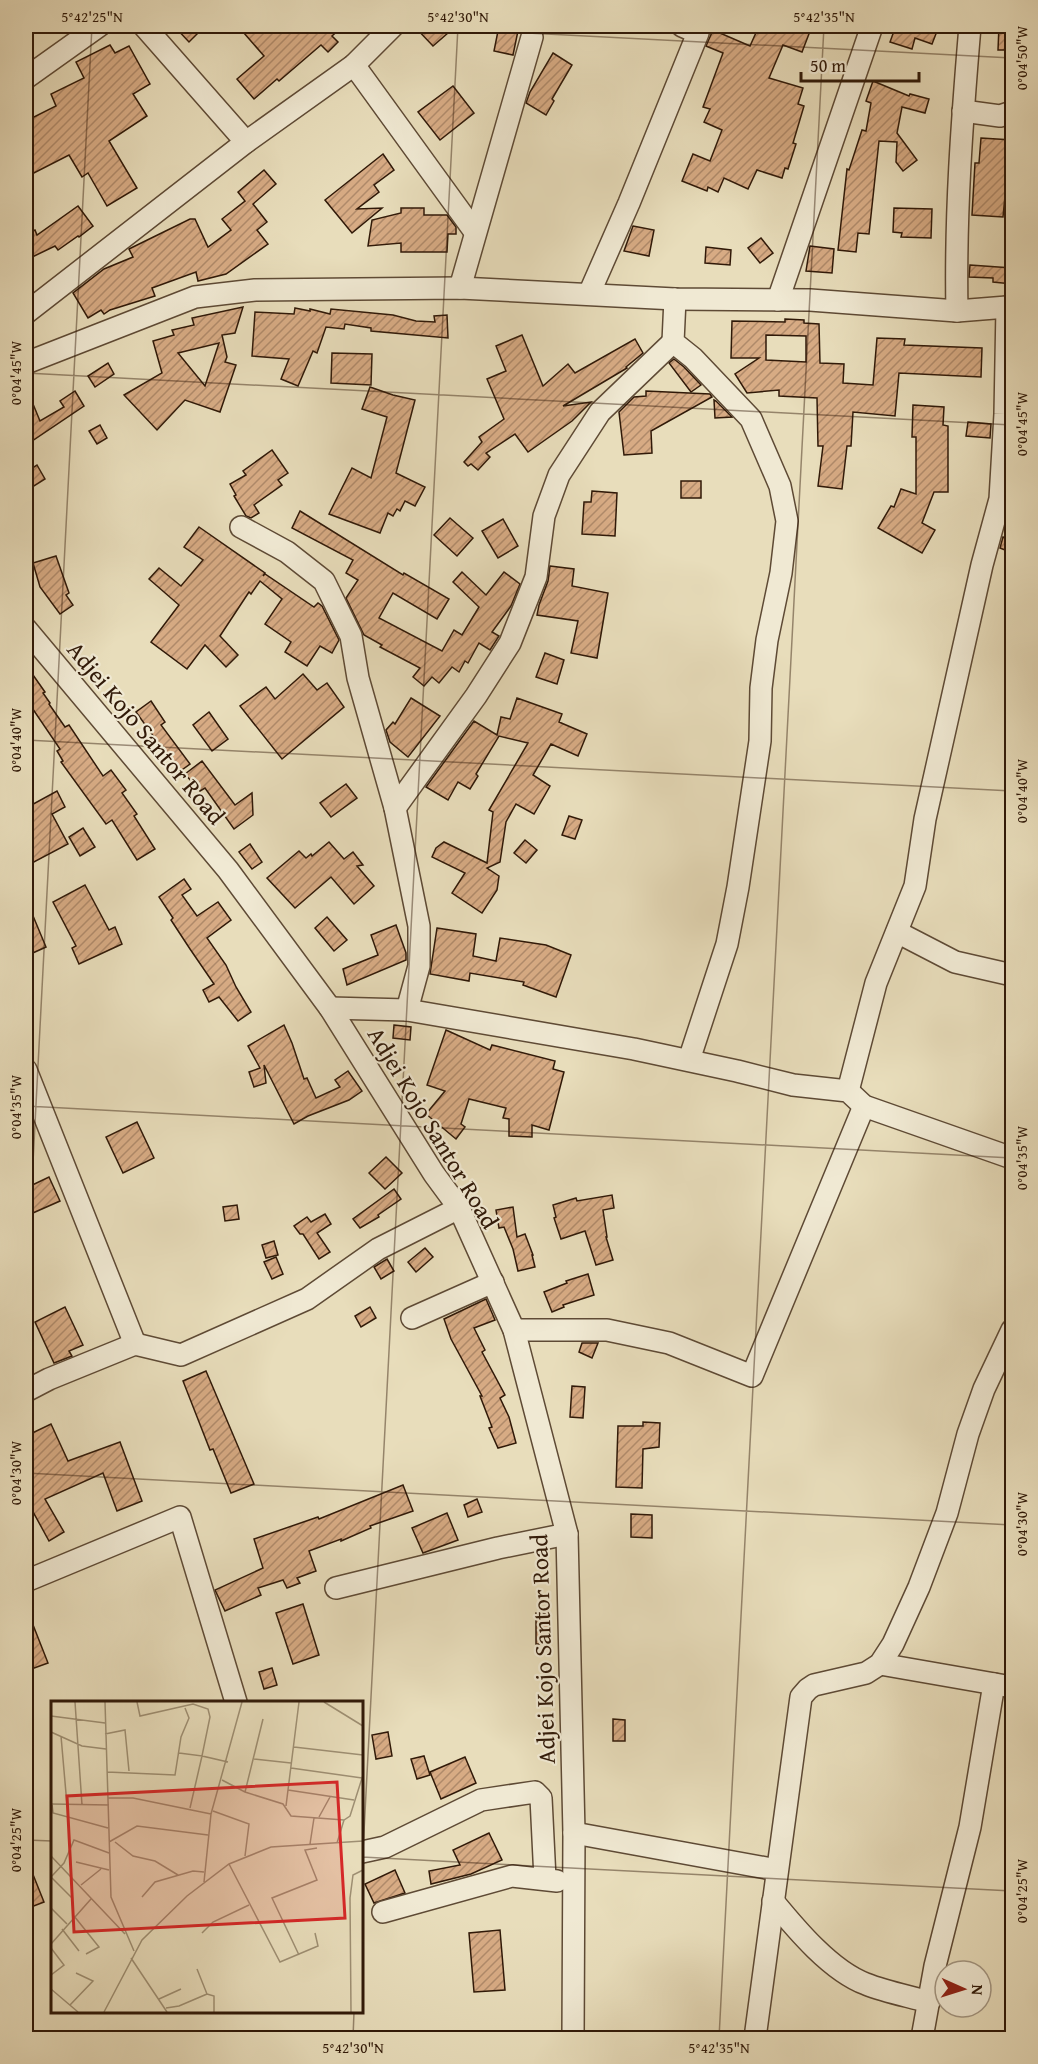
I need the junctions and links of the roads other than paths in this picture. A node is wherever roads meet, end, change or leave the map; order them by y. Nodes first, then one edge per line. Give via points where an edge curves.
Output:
1 (99, 26) edge
2 (144, 26) edge
3 (393, 26) edge
4 (682, 26) edge
5 (872, 26) edge
6 (970, 26) edge
7 (531, 37) dead end
8 (354, 65) junction
9 (26, 78) edge
10 (963, 111) junction
11 (1012, 112) edge
12 (246, 142) junction
13 (475, 232) junction
14 (460, 288) junction
15 (589, 294) junction
16 (675, 299) junction
17 (778, 300) junction
18 (1010, 308) edge
19 (957, 311) junction
20 (26, 314) edge
21 (673, 342) junction
22 (26, 363) edge
23 (241, 527) dead end
24 (26, 629) edge
25 (395, 808) junction
26 (897, 932) junction
27 (1012, 975) edge
28 (330, 1008) junction
29 (407, 1010) junction
30 (689, 1060) junction
31 (26, 1070) edge
32 (848, 1092) junction
33 (864, 1106) junction
34 (1012, 1158) edge
35 (459, 1208) junction
36 (493, 1282) junction
37 (412, 1318) dead end
38 (514, 1330) junction
39 (1012, 1330) edge
40 (135, 1344) junction
41 (1005, 1360) edge
42 (26, 1392) edge
43 (567, 1534) junction
44 (26, 1581) edge
45 (336, 1588) dead end
46 (880, 1664) junction
47 (1003, 1685) edge
48 (236, 1701) edge
49 (574, 1833) junction
50 (363, 1852) edge
51 (777, 1870) junction
52 (545, 1879) junction
53 (574, 1884) junction
54 (773, 1901) junction
55 (383, 1912) dead end
56 (929, 2002) junction
57 (577, 2038) edge
58 (755, 2038) edge
59 (922, 2038) edge

1 - 9 street
2 - 12 street
3 - 8 street
4 - 15 street via 698,33
5 - 17 street
6 - 10 street
7 - 13 street
8 - 12 street
8 - 13 street
10 - 11 street via 1000,116
10 - 19 street via 956,243
12 - 20 street
13 - 14 street
14 - 15 street
14 - 22 street via 255,290 195,297
15 - 16 street
16 - 17 street
16 - 21 street
17 - 19 street
18 - 19 street
18 - 26 street via 1000,499 925,819 915,886
21 - 25 street via 600,412 559,475 544,516 536,577 510,643
21 - 30 street via 750,419 780,486 787,521 767,640 760,741 738,887 727,944
23 - 25 street via 287,552 324,581 351,636 358,678
24 - 28 street, Adjei Kojo Santor Road via 228,870
25 - 29 street via 419,926 418,966
26 - 27 street via 955,962
26 - 32 street via 876,983
28 - 29 street
28 - 35 street, Adjei Kojo Santor Road
29 - 30 street
30 - 32 street via 793,1085
31 - 40 street
32 - 33 street
33 - 34 street
33 - 38 street via 752,1376 669,1343 607,1330
35 - 36 street, Adjei Kojo Santor Road
35 - 40 street via 378,1249 307,1299 181,1355
36 - 37 street
36 - 38 street, Adjei Kojo Santor Road
38 - 43 street, Adjei Kojo Santor Road
39 - 41 street
40 - 42 street
41 - 46 street via 984,1389 927,1566 894,1644
43 - 45 street
43 - 49 street, Adjei Kojo Santor Road
44 - 48 street via 180,1517
46 - 47 street
46 - 51 street via 866,1673 814,1685 801,1697
47 - 56 street
49 - 51 street
49 - 53 street, Adjei Kojo Santor Road
50 - 52 street via 385,1846 481,1800 535,1792 541,1798
51 - 54 street
52 - 53 street
52 - 55 street via 512,1876
53 - 57 street, Adjei Kojo Santor Road
54 - 56 street via 811,1945 854,1979
54 - 58 street
56 - 59 street

